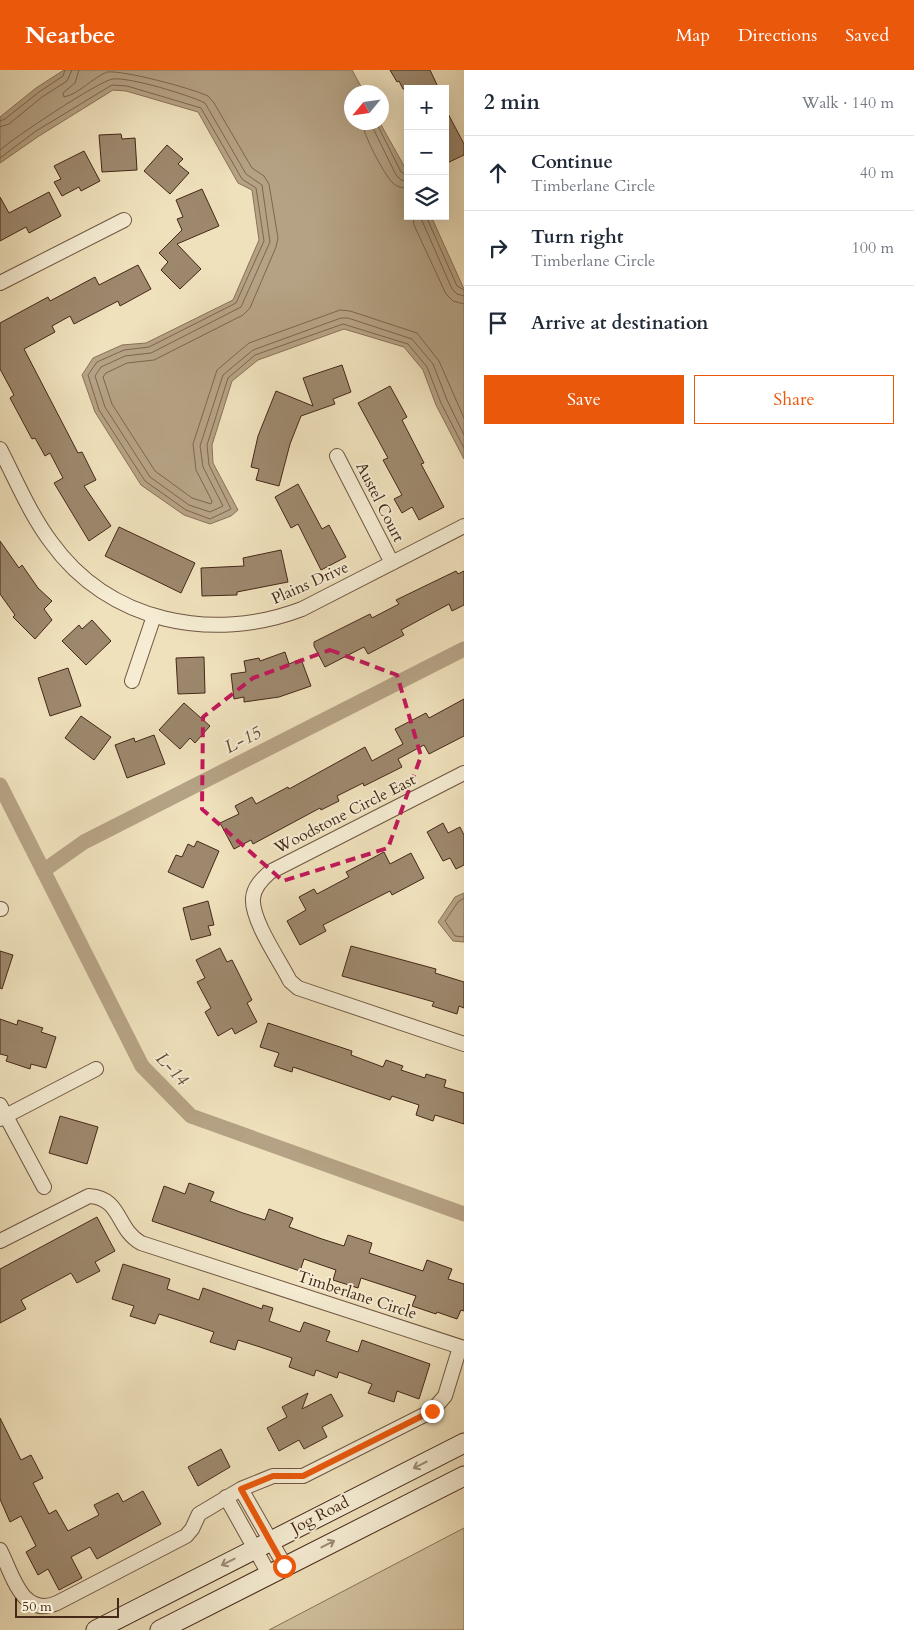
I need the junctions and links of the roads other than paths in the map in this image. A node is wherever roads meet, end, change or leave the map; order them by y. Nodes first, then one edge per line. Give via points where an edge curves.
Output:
1 (124, 220) dead end
2 (0, 283) edge
3 (0, 449) edge
4 (337, 456) dead end
5 (464, 526) edge
6 (392, 563) junction
7 (154, 616) junction
8 (132, 681) dead end
9 (464, 773) edge
10 (464, 1044) edge
11 (96, 1069) dead end
12 (2, 1114) edge
13 (44, 1186) dead end
14 (0, 1241) edge
15 (462, 1347) edge
16 (464, 1443) edge
17 (464, 1476) edge
18 (241, 1489) junction
19 (226, 1497) junction
20 (271, 1540) junction
21 (254, 1548) junction
22 (0, 1550) edge
23 (277, 1570) junction
24 (96, 1630) edge
25 (160, 1630) edge

1 - 2 street
3 - 7 street, Plains Drive via 35,518 63,558 108,595
4 - 6 street, Austel Court
5 - 6 street, Plains Drive
6 - 7 street, Plains Drive via 302,608 256,623 198,626
7 - 8 street
9 - 10 street, Woodstone Circle East via 270,872 256,888 253,898 257,918 290,981 301,990
11 - 12 street
12 - 13 street
14 - 15 street, Timberlane Circle via 89,1196 100,1196 108,1201 132,1238 141,1243
15 - 18 street, Timberlane Circle via 445,1396 432,1411 303,1476 273,1476
16 -> 20 main road, Jog Road
23 -> 17 main road, Jog Road
18 - 19 street, Timberlane Circle
18 - 20 street
19 - 21 street
19 - 22 street, Timberlane Circle via 199,1514 186,1536 48,1607 26,1602
20 - 21 main road, Jog Road
20 - 23 street
21 - 23 street
21 -> 24 main road, Jog Road
23 - 25 main road, Jog Road

